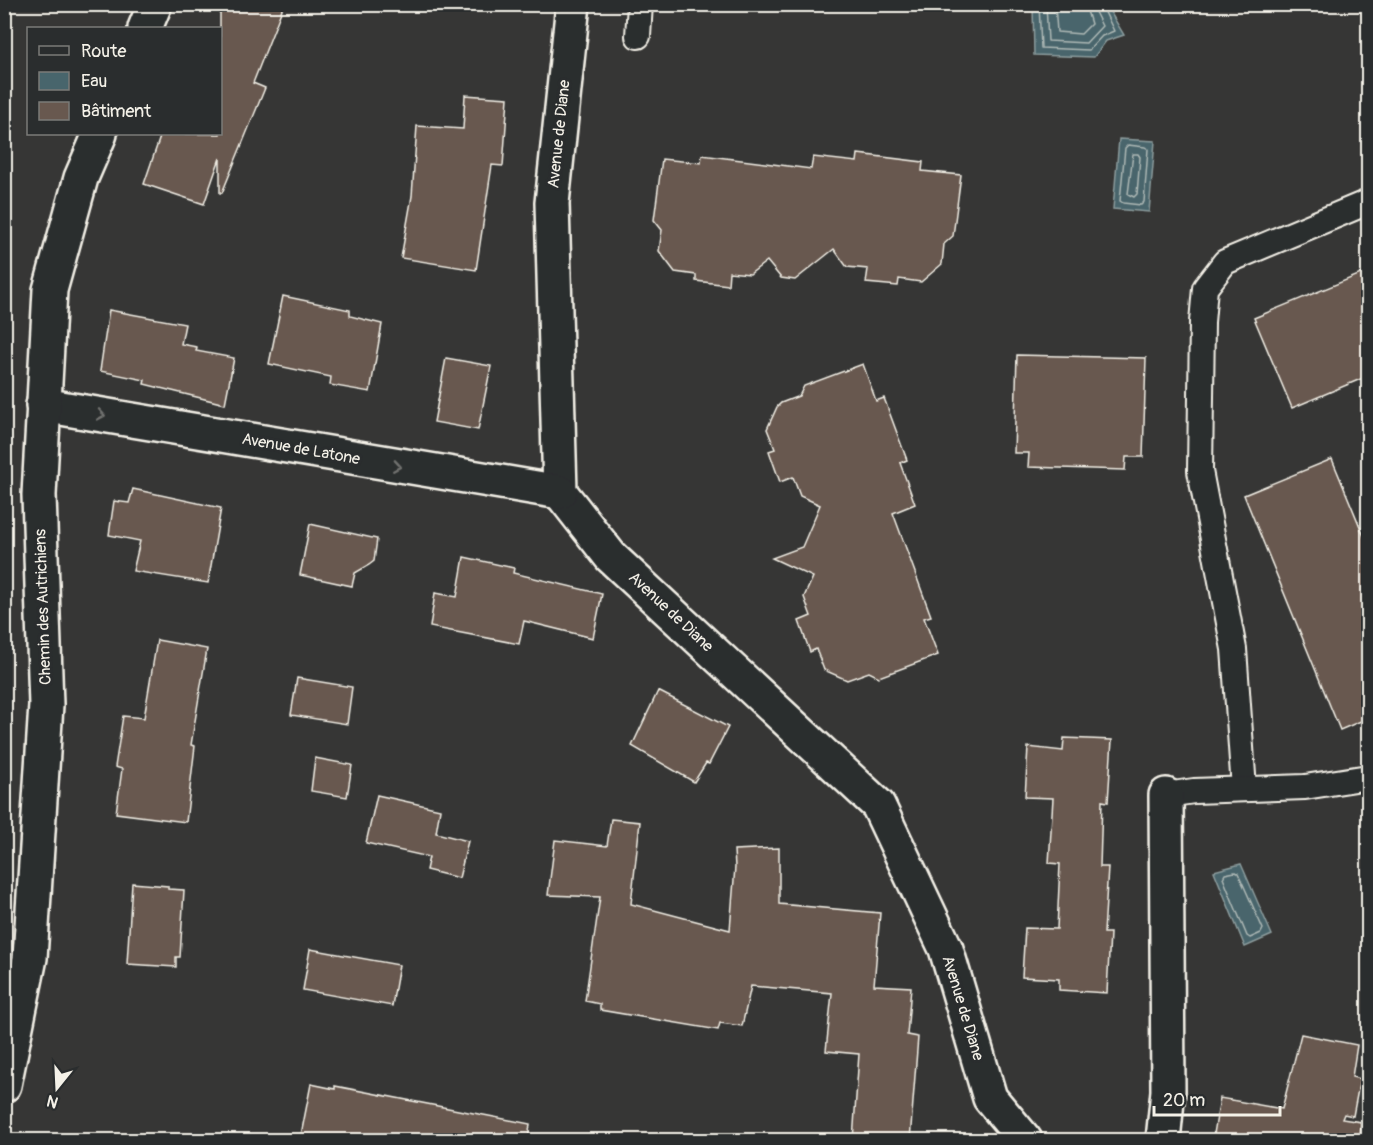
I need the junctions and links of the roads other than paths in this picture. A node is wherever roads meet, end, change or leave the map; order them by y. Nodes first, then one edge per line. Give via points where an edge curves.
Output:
1 (155, 4) edge
2 (573, 4) edge
3 (639, 4) edge
4 (145, 27) edge
5 (639, 36) dead end
6 (100, 135) edge
7 (1368, 202) edge
8 (43, 405) junction
9 (560, 492) junction
10 (1368, 777) edge
11 (1244, 789) junction
12 (1166, 795) joint
13 (4, 1085) edge
14 (1025, 1140) edge
15 (1162, 1140) edge

1 - 4 street
2 - 9 street, Avenue de Diane via 552,203
3 - 5 lane
6 - 8 street, Chemin des Autrichiens via 81,178 50,290
7 - 11 lane via 1225,262 1205,288 1200,471 1234,649
8 -> 9 street, Avenue de Latone
8 - 13 street, Chemin des Autrichiens via 39,495 46,705 30,958
9 - 14 street, Avenue de Diane via 611,556 878,805 946,949 990,1098
10 - 11 lane via 1305,787
11 - 12 lane
12 - 15 street via 1168,1091

